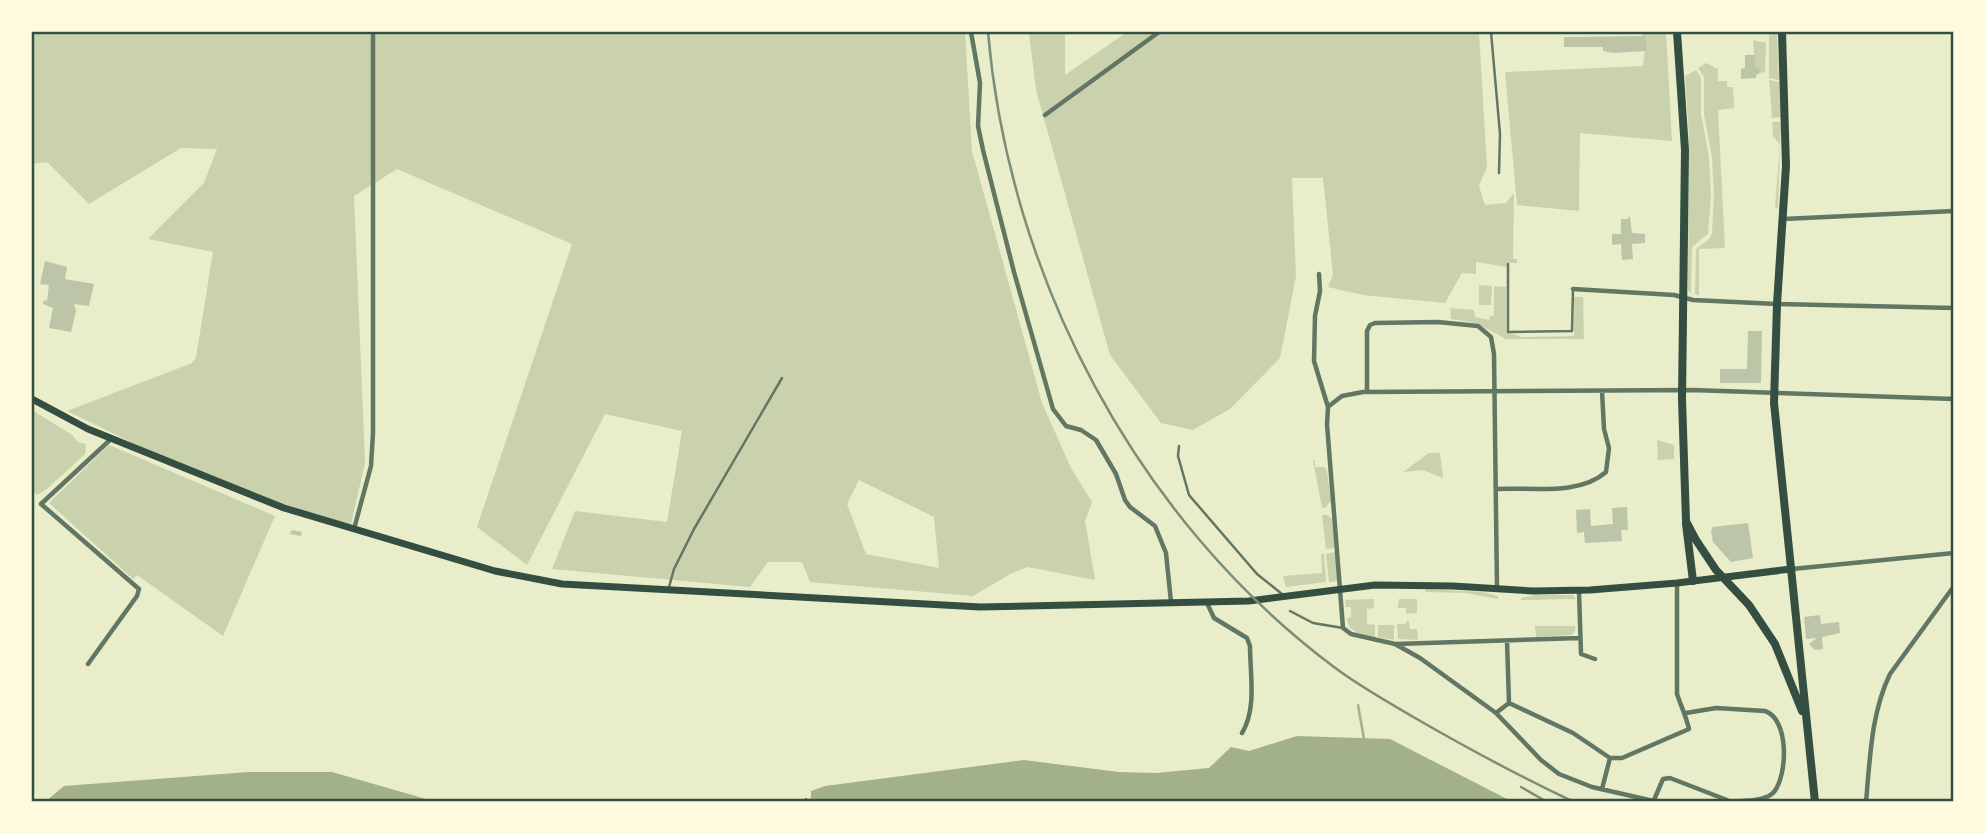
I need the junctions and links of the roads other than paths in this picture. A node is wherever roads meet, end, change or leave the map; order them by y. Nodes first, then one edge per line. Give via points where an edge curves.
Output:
1 (373, 32) edge
2 (971, 32) edge
3 (1159, 32) edge
4 (1491, 32) edge
5 (1677, 32) edge
6 (1782, 32) edge
7 (1045, 115) dead end
8 (1499, 173) dead end
9 (1954, 211) edge
10 (1782, 219) junction
11 (1508, 264) dead end
12 (1319, 274) dead end
13 (1573, 289) joint
14 (1684, 297) junction
15 (1777, 304) junction
16 (1954, 308) edge
17 (782, 378) dead end
18 (1682, 390) junction
19 (1495, 391) junction
20 (1602, 391) junction
21 (1367, 392) junction
22 (1774, 392) junction
23 (32, 398) edge
24 (1954, 398) edge
25 (1328, 407) junction
26 (112, 439) junction
27 (1178, 446) dead end
28 (1497, 489) junction
29 (1686, 521) junction
30 (354, 530) junction
31 (1954, 553) edge
32 (1791, 569) junction
33 (1723, 578) junction
34 (1693, 581) junction
35 (1677, 583) junction
36 (1954, 586) edge
37 (1341, 588) junction
38 (1497, 589) junction
39 (669, 590) junction
40 (1579, 590) junction
41 (1284, 596) junction
42 (1171, 602) junction
43 (1207, 602) junction
44 (1290, 611) dead end
45 (1343, 628) junction
46 (1580, 638) junction
47 (1507, 641) junction
48 (1395, 644) junction
49 (1595, 659) dead end
50 (1784, 662) junction
51 (1801, 663) junction
52 (88, 664) dead end
53 (1509, 703) junction
54 (1496, 713) junction
55 (1686, 713) junction
56 (1805, 717) junction
57 (1242, 733) dead end
58 (1609, 758) junction
59 (1602, 789) junction
60 (1656, 801) edge
61 (1727, 801) edge
62 (1736, 802) edge
63 (1815, 802) edge
64 (1866, 802) edge

1 - 30 street via 373,433 371,466
2 - 42 street via 980,83 978,126 983,150 1053,408 1066,426 1096,440 1130,508 1155,526 1166,553
3 - 7 street
4 - 8 lane
5 - 14 main road via 1685,150
6 - 10 main road via 1786,166
9 - 10 street
10 - 15 main road
11 - 13 lane via 1508,332 1572,331
12 - 25 street via 1314,361
13 - 14 street
14 - 15 street
14 - 18 main road
15 - 16 street
15 - 22 main road
17 - 39 lane via 694,529
18 - 20 street
18 - 22 street
18 - 29 main road
19 - 20 street
19 - 21 street
19 - 21 street via 1491,337 1478,326 1438,322 1370,326
19 - 28 street
20 - 28 street via 1609,448 1606,472 1577,486
21 - 25 street via 1347,394
22 - 24 street
22 - 32 main road
23 - 26 main road
25 - 37 street
26 - 30 main road via 284,509
26 - 52 street via 41,504 139,589
27 - 41 lane via 1189,495 1257,574
28 - 38 street
29 - 33 main road
29 - 34 main road
30 - 39 main road via 524,578
31 - 32 street
32 - 33 main road
32 - 51 main road
33 - 34 main road
33 - 50 main road via 1749,605
34 - 35 main road
35 - 40 main road
35 - 55 street via 1677,694
36 - 64 street via 1882,689
37 - 38 main road via 1399,584
37 - 41 main road
37 - 45 street
38 - 40 main road
39 - 42 main road via 964,607
40 - 46 street
41 - 43 main road
42 - 43 main road
43 - 57 street via 1214,618 1247,638 1250,646 1250,708
44 - 45 lane via 1313,623
45 - 48 street
46 - 47 street
46 - 49 street via 1581,654
47 - 48 street
47 - 53 street
48 - 54 street
50 - 51 main road
50 - 56 main road
51 - 56 main road
53 - 54 street
53 - 58 street via 1573,733
54 - 59 street via 1551,769
55 - 58 street via 1689,729 1622,758
55 - 62 street via 1716,708 1765,711 1779,723 1784,760 1774,791
56 - 63 main road
58 - 59 street
59 - 60 street
60 - 61 street via 1660,783 1670,778
61 - 62 street

